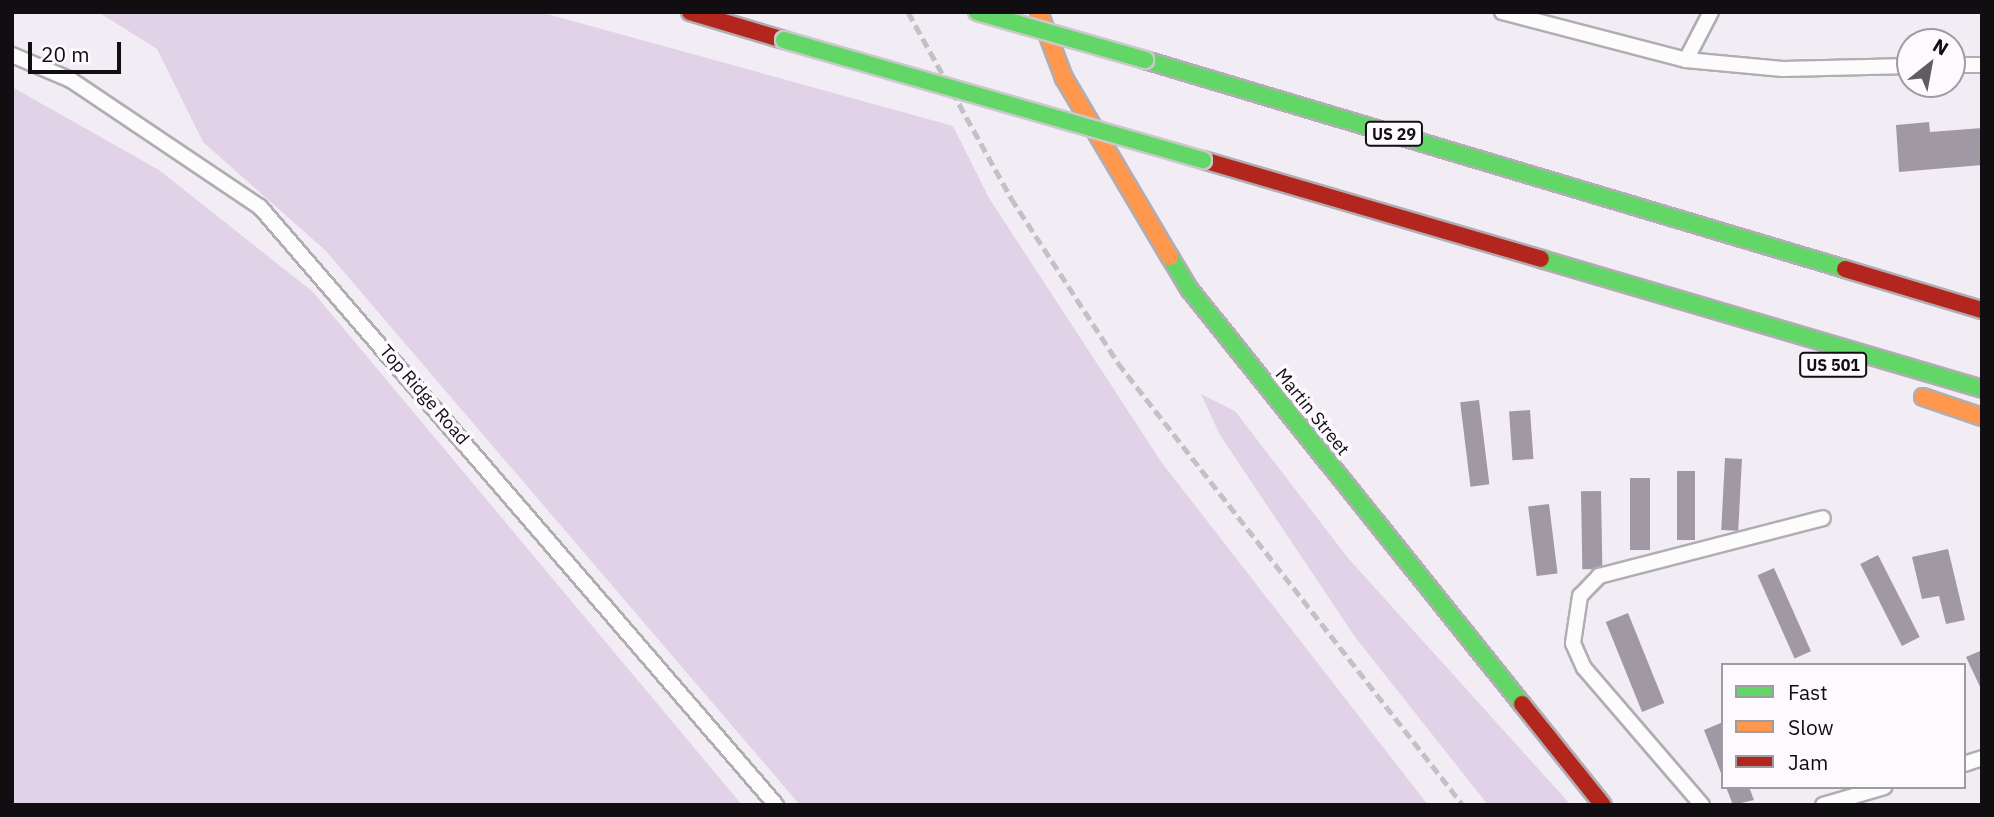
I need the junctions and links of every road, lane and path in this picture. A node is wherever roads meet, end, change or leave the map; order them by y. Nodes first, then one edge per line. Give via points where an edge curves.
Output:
1 (690, 12) edge
2 (977, 12) edge
3 (1039, 12) edge
4 (1502, 12) edge
5 (1711, 12) edge
6 (12, 55) edge
7 (1686, 60) junction
8 (1896, 66) edge
9 (1643, 207) junction
10 (1912, 269) dead end
11 (1687, 303) junction
12 (1982, 310) edge
13 (1838, 367) dead end
14 (1982, 389) edge
15 (1903, 390) dead end
16 (1982, 417) edge
17 (1823, 518) dead end
18 (1877, 789) edge
19 (776, 805) edge
20 (1603, 805) edge
21 (1702, 805) edge
22 (1823, 805) edge

1 - 11 main road, bridge
2 - 9 main road, US 29, bridge
3 - 20 main road, Martin Street via 1064,78 1190,290
4 - 7 lane
5 - 7 lane
6 - 19 lane, Top Ridge Road via 71,80 260,207
7 - 8 lane via 1783,69
9 - 10 main road
9 - 12 main road, US 29
11 - 13 main road, US 501
11 - 14 main road
15 - 16 main road
17 - 21 lane via 1599,576 1580,596 1573,643 1584,668
18 - 22 lane

